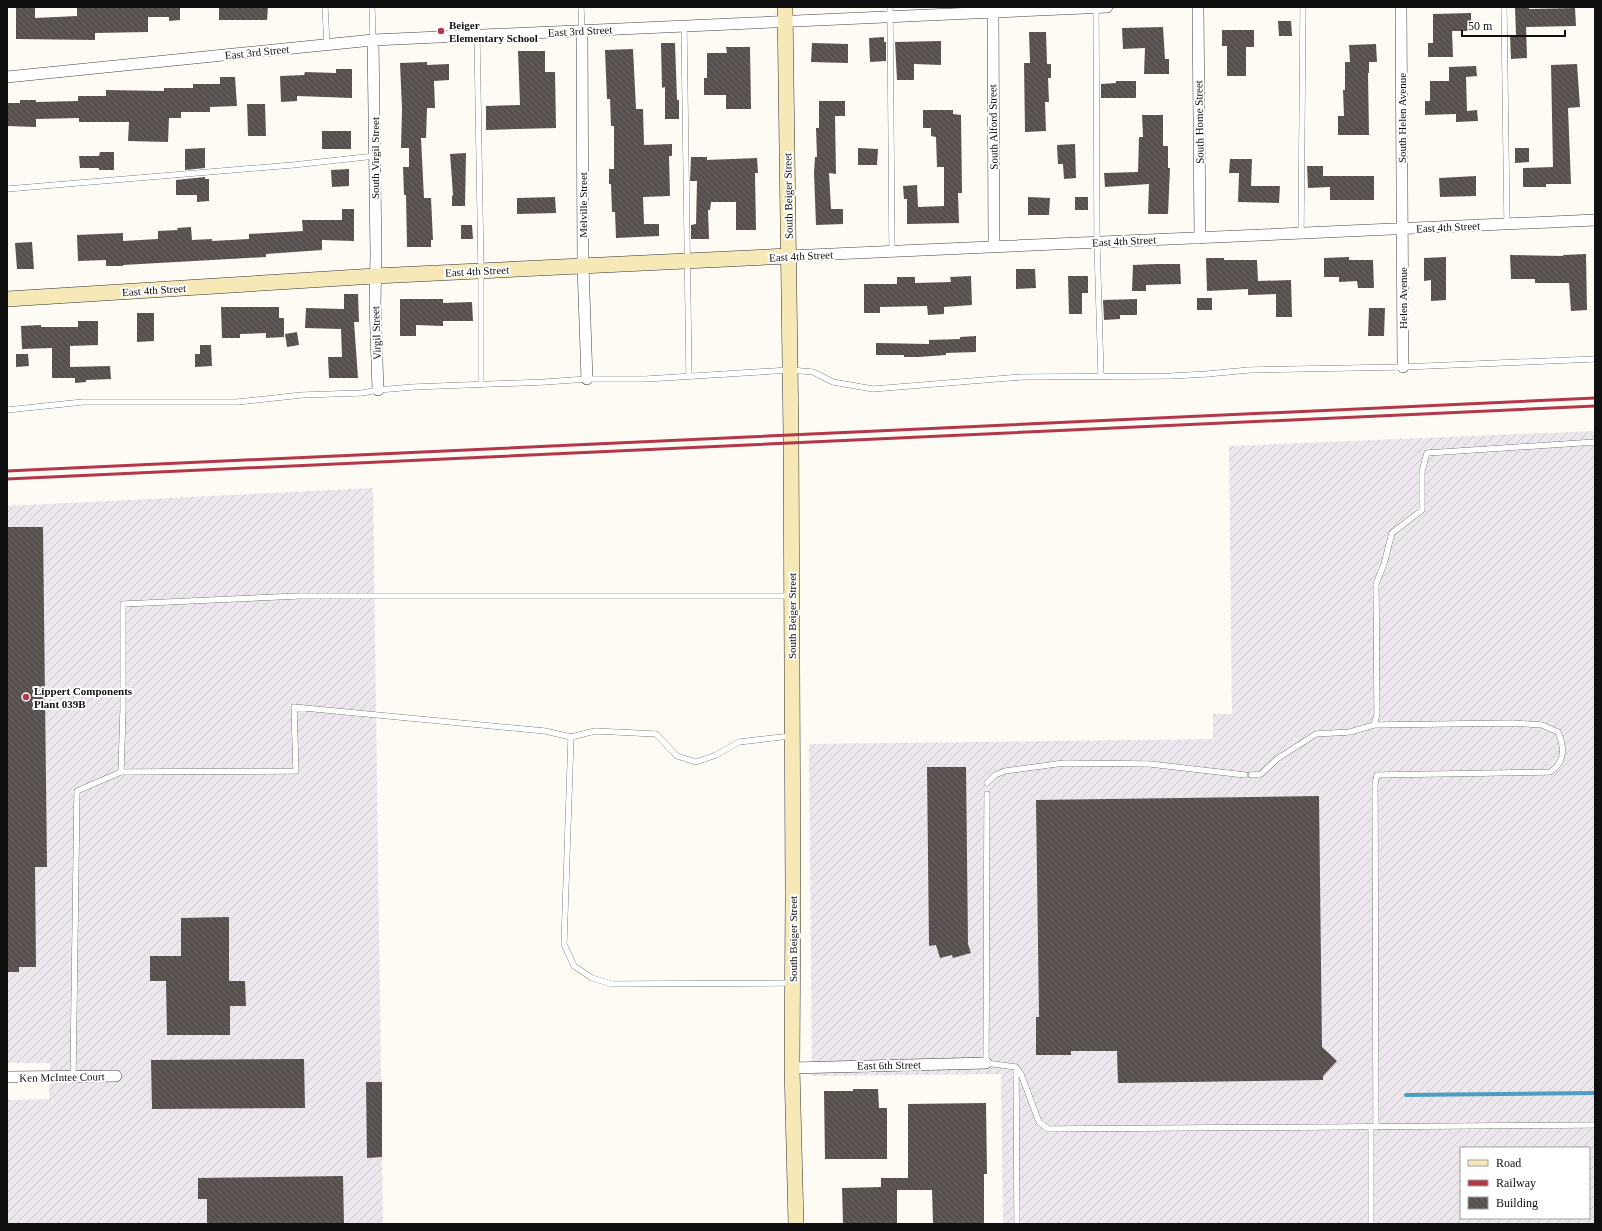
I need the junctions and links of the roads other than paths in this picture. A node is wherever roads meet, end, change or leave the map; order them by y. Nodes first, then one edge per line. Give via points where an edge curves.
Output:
1 (325, 7) edge
2 (372, 7) edge
3 (581, 7) edge
4 (1096, 7) edge
5 (1107, 7) edge
6 (1198, 7) edge
7 (1303, 7) edge
8 (1401, 7) edge
9 (1504, 7) edge
10 (992, 10) edge
11 (890, 12) edge
12 (785, 14) edge
13 (684, 26) junction
14 (582, 31) junction
15 (477, 36) junction
16 (373, 40) junction
17 (327, 45) junction
18 (7, 77) edge
19 (375, 156) junction
20 (7, 189) edge
21 (1595, 220) edge
22 (1507, 224) junction
23 (1403, 229) junction
24 (1301, 234) junction
25 (1200, 238) junction
26 (1097, 243) junction
27 (994, 247) junction
28 (892, 251) junction
29 (788, 256) junction
30 (688, 261) junction
31 (583, 266) junction
32 (481, 270) junction
33 (375, 276) junction
34 (7, 299) edge
35 (1595, 359) edge
36 (1403, 367) junction
37 (790, 370) junction
38 (689, 376) junction
39 (1101, 376) junction
40 (588, 379) junction
41 (480, 384) junction
42 (378, 390) junction
43 (7, 410) edge
44 (1595, 442) edge
45 (792, 596) junction
46 (1374, 725) junction
47 (792, 736) junction
48 (571, 737) junction
49 (121, 772) junction
50 (987, 783) dead end
51 (987, 794) dead end
52 (792, 983) junction
53 (986, 1063) junction
54 (1016, 1067) junction
55 (792, 1068) junction
56 (116, 1076) dead end
57 (7, 1077) edge
58 (73, 1077) junction
59 (1595, 1125) edge
60 (1374, 1127) junction
61 (796, 1224) edge
62 (1017, 1224) edge
63 (1371, 1224) edge

1 - 17 lane
2 - 16 lane
3 - 14 lane
4 - 5 street, East 3rd Street
4 - 10 street, East 3rd Street
4 - 26 lane
6 - 25 street, South Home Street
7 - 24 lane
8 - 23 street, South Helen Avenue
9 - 22 lane
10 - 11 street, East 3rd Street
10 - 27 street, South Alford Street
11 - 12 street, East 3rd Street
11 - 28 lane
12 - 13 street, East 3rd Street
12 - 29 street, South Beiger Street
13 - 14 street, East 3rd Street
13 - 30 lane
14 - 15 street, East 3rd Street
14 - 31 street, Melville Street
15 - 16 street, East 3rd Street
15 - 32 lane
16 - 17 street, East 3rd Street
16 - 19 street, South Virgil Street
17 - 18 street, East 3rd Street
19 - 20 lane
19 - 33 street, South Virgil Street
21 - 22 street, East 4th Street
22 - 23 street, East 4th Street
23 - 24 street, East 4th Street
23 - 36 street, Helen Avenue
24 - 25 street, East 4th Street
25 - 26 street, East 4th Street
26 - 27 street, East 4th Street
26 - 39 lane
27 - 28 street, East 4th Street
28 - 29 street, East 4th Street
29 - 30 street, East 4th Street
29 - 37 street, South Beiger Street
30 - 31 street, East 4th Street
30 - 38 lane
31 - 32 street, East 4th Street
31 - 40 street, Melville Street
32 - 33 street, East 4th Street
32 - 41 lane
33 - 34 street, East 4th Street
33 - 42 street, Virgil Street
35 - 36 lane
36 - 39 lane via 1256,370 1171,376
37 - 38 lane
37 - 39 lane via 813,372 833,382 873,389 1022,377
37 - 45 street, South Beiger Street
38 - 40 lane
40 - 41 lane
41 - 42 lane
42 - 43 lane via 236,402 83,402
44 - 46 lane via 1427,453 1422,471 1422,510 1392,533 1376,584 1377,714
45 - 47 street, South Beiger Street
45 - 49 lane via 299,596 123,604
46 - 50 lane via 1350,732 1316,734 1277,759 1261,774 1248,775 1150,764 1064,763 1005,771 995,775
46 - 60 lane via 1542,725 1558,732 1563,749 1560,763 1550,772 1377,775
47 - 48 lane via 739,742 716,755 696,762 678,756 656,734 595,731
47 - 52 street, South Beiger Street
48 - 49 lane via 545,731 294,707 296,771
48 - 52 lane via 564,944 574,966 592,978 612,984
49 - 58 lane via 77,791
51 - 53 lane
52 - 55 street, South Beiger Street
53 - 54 lane
53 - 55 street, East 6th Street
54 - 60 lane via 1039,1122 1048,1129
54 - 62 lane
55 - 61 street, South Beiger Street
56 - 58 street, Ken McIntee Court
57 - 58 street, Ken McIntee Court
59 - 60 lane
60 - 63 lane

